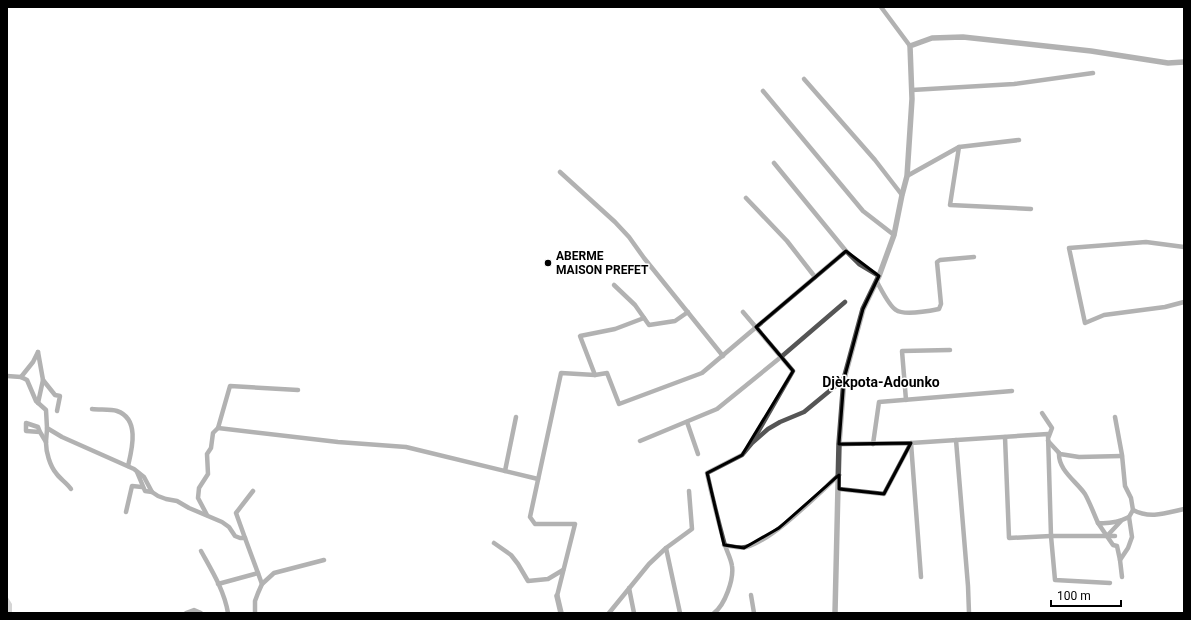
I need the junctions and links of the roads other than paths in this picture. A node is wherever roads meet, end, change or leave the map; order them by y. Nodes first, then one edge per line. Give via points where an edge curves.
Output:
1 (881, 7) edge
2 (910, 46) junction
3 (1184, 62) edge
4 (1092, 74) dead end
5 (804, 79) dead end
6 (912, 90) junction
7 (763, 91) dead end
8 (1019, 140) dead end
9 (959, 147) junction
10 (774, 163) dead end
11 (560, 172) dead end
12 (907, 176) junction
13 (902, 196) junction
14 (746, 198) dead end
15 (1031, 209) dead end
16 (894, 235) junction
17 (1184, 247) edge
18 (846, 251) junction
19 (974, 257) dead end
20 (815, 277) junction
21 (878, 279) junction
22 (614, 285) dead end
23 (845, 302) dead end
24 (1184, 302) edge
25 (688, 312) junction
26 (743, 312) dead end
27 (644, 318) junction
28 (756, 327) junction
29 (950, 350) dead end
30 (724, 356) junction
31 (781, 357) junction
32 (595, 375) junction
33 (7, 376) edge
34 (21, 377) junction
35 (844, 379) junction
36 (43, 380) junction
37 (298, 390) dead end
38 (1012, 392) dead end
39 (906, 400) junction
40 (38, 403) junction
41 (92, 409) dead end
42 (56, 411) dead end
43 (1042, 413) dead end
44 (516, 417) dead end
45 (1115, 417) dead end
46 (686, 422) junction
47 (47, 428) junction
48 (218, 428) junction
49 (40, 432) dead end
50 (1005, 437) junction
51 (956, 440) junction
52 (1048, 440) junction
53 (640, 441) dead end
54 (46, 442) junction
55 (752, 443) junction
56 (911, 443) junction
57 (839, 444) junction
58 (873, 444) junction
59 (1059, 453) junction
60 (698, 454) dead end
61 (1122, 456) junction
62 (128, 466) junction
63 (136, 470) junction
64 (505, 471) junction
65 (839, 475) junction
66 (538, 479) junction
67 (142, 487) junction
68 (71, 489) dead end
69 (838, 489) junction
70 (253, 491) dead end
71 (689, 491) dead end
72 (152, 492) junction
73 (1184, 509) edge
74 (1133, 510) junction
75 (126, 512) dead end
76 (207, 515) junction
77 (1129, 517) junction
78 (1122, 520) junction
79 (1098, 523) junction
80 (1051, 536) junction
81 (1107, 536) junction
82 (1116, 536) dead end
83 (245, 538) junction
84 (494, 542) dead end
85 (724, 545) junction
86 (666, 548) junction
87 (201, 551) dead end
88 (324, 560) dead end
89 (1120, 560) junction
90 (563, 570) junction
91 (258, 573) junction
92 (921, 577) dead end
93 (1122, 577) dead end
94 (1110, 583) dead end
95 (218, 584) junction
96 (262, 584) junction
97 (629, 588) junction
98 (751, 595) dead end
99 (557, 596) joint
100 (186, 613) edge
101 (201, 613) edge
102 (228, 613) edge
103 (254, 613) edge
104 (561, 613) edge
105 (609, 613) edge
106 (634, 613) edge
107 (680, 613) edge
108 (714, 613) edge
109 (754, 613) edge
110 (835, 613) edge
111 (969, 613) edge

1 - 2 street
2 - 3 street via 932,38 963,37 1091,51 1168,63
2 - 6 street
4 - 6 street via 1014,84
5 - 13 street via 875,160
6 - 12 street
7 - 16 street via 863,211
8 - 9 street
9 - 12 street
9 - 15 street via 950,205
10 - 18 street
11 - 25 street via 629,237
12 - 13 street
13 - 16 street
14 - 20 street via 787,241
16 - 21 street
17 - 24 street via 1146,242 1069,248 1085,323 1104,315
18 - 20 street
18 - 21 street
19 - 21 street via 937,262 941,304 939,309 901,313 894,310
20 - 28 street
21 - 35 street via 863,309
22 - 27 street via 635,305
23 - 31 street
25 - 27 street via 675,321 662,323 649,324
25 - 30 street
26 - 28 street
27 - 32 street via 615,329 580,336
28 - 30 street
28 - 31 street
29 - 39 street via 902,351
30 - 32 street via 702,374 619,404 607,373
31 - 46 street via 717,409
31 - 55 street via 793,371
32 - 66 street via 561,373
33 - 34 street
34 - 36 street via 38,352
34 - 40 street via 27,380
35 - 55 street via 804,412 768,429
35 - 57 street
36 - 40 street
36 - 42 street via 56,395 60,396
37 - 48 street via 230,386
38 - 39 street
39 - 58 street via 879,402
40 - 47 street via 46,410
41 - 62 street via 116,411 127,417 133,439
43 - 52 street via 1052,428
44 - 64 street
45 - 61 street
46 - 53 street
46 - 60 street
47 - 54 street
47 - 62 street
48 - 64 street via 406,447
48 - 76 street via 213,433 211,448 207,454 208,474 199,488 198,498
49 - 54 street
50 - 51 street
50 - 52 street via 1048,434
50 - 80 street via 1009,538
51 - 56 street
51 - 111 street
52 - 59 street
52 - 80 street
54 - 68 street via 56,473
55 - 85 street via 742,456 707,473
56 - 58 street
56 - 69 street via 884,494
56 - 92 street
57 - 58 street
57 - 65 street
59 - 61 street via 1079,457
59 - 79 street via 1059,461 1086,496
61 - 74 street via 1125,486
62 - 63 street
63 - 67 street
63 - 72 street via 144,477
64 - 66 street
65 - 69 street
65 - 85 street via 779,528 755,544 744,548
66 - 90 street via 530,517 535,524 575,524
67 - 72 street via 145,491
67 - 75 street via 132,486
69 - 110 street
70 - 83 street via 236,513
71 - 86 street via 692,528
72 - 76 street
73 - 74 street via 1160,514 1141,514
74 - 77 street
76 - 83 street via 229,526 235,536
77 - 78 street
77 - 89 street via 1132,537
78 - 79 street via 1107,524
78 - 81 street
79 - 81 street
80 - 81 street
80 - 94 street via 1055,580
81 - 82 street
81 - 89 street via 1112,545 1117,546
83 - 91 street
84 - 90 street via 511,555 528,581 548,579
85 - 108 street via 732,566 730,586 719,610
86 - 97 street
86 - 107 street
87 - 95 street
88 - 96 street via 274,573
89 - 93 street
90 - 99 street
91 - 95 street
91 - 96 street
95 - 102 street
96 - 103 street via 255,601
97 - 105 street
97 - 106 street
98 - 109 street
99 - 104 street
100 - 101 street via 194,610

